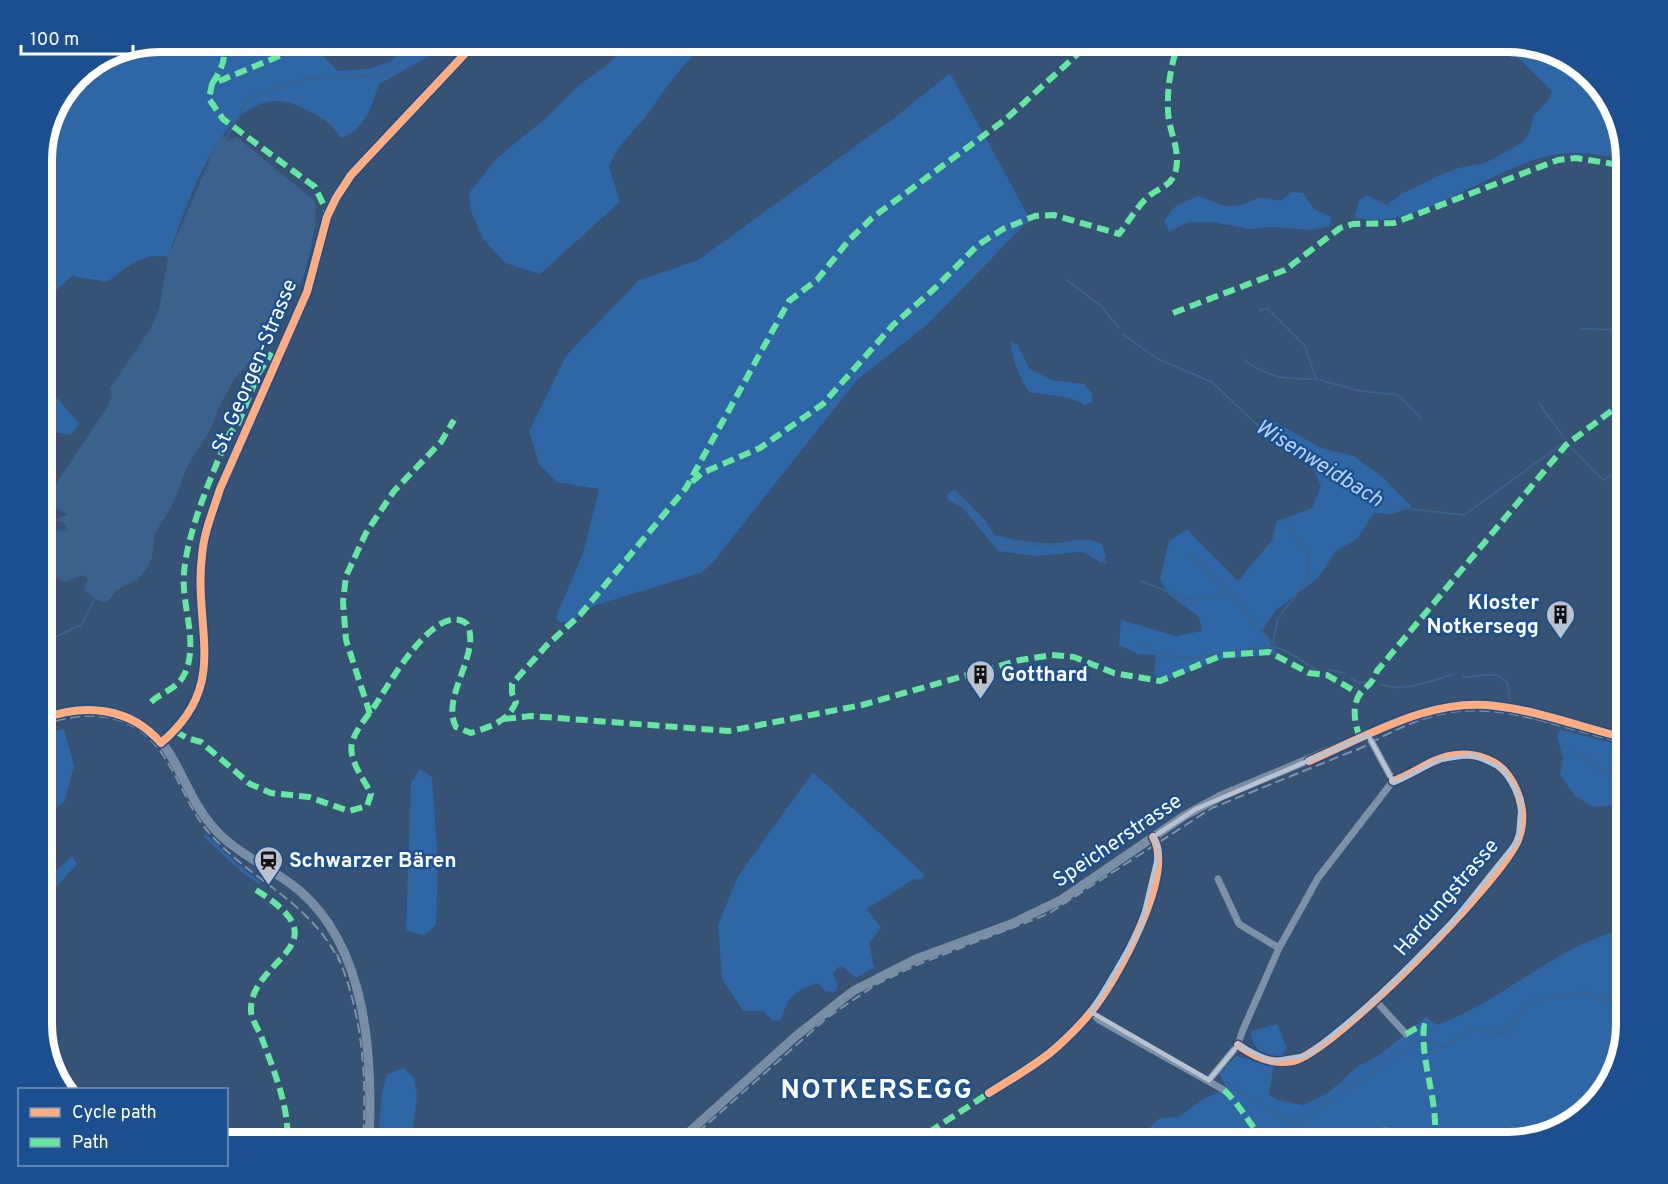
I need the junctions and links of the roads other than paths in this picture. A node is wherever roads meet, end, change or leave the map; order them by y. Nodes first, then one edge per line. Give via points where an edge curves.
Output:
1 (467, 52) edge
2 (53, 716) edge
3 (1368, 735) junction
4 (1616, 735) edge
5 (161, 742) junction
6 (1393, 781) junction
7 (1153, 837) junction
8 (1218, 879) dead end
9 (1279, 948) junction
10 (1375, 1000) junction
11 (1091, 1012) junction
12 (1406, 1034) dead end
13 (1238, 1045) junction
14 (1209, 1080) junction
15 (1224, 1090) dead end
16 (989, 1093) dead end
17 (369, 1132) edge
18 (689, 1132) edge

1 - 5 street, St. Georgen-Strasse via 351,175 330,210 307,292 220,489 209,523 202,556 205,638 199,695 185,721
2 - 5 main road via 104,710 138,722
3 - 4 main road, Speicherstrasse via 1429,711 1481,705 1521,710
3 - 6 street
3 - 7 main road, Speicherstrasse via 1221,796
5 - 17 main road via 214,829 232,846 300,891 333,933 356,986 368,1038
6 - 9 street, Hardungstrasse via 1318,878
6 - 10 street, Hardungstrasse via 1454,755 1489,759 1513,783 1521,800 1522,820 1518,840 1504,861 1454,921
7 - 11 street via 1159,846 1158,861 1140,929
7 - 18 main road, Speicherstrasse via 1042,910 916,959 852,991
8 - 9 street via 1239,924
9 - 13 street, Hardungstrasse
10 - 12 street
10 - 13 street, Hardungstrasse via 1308,1055 1295,1060 1271,1061
11 - 14 street
11 - 16 street via 1056,1048
13 - 14 street, Hardungstrasse
14 - 15 street

